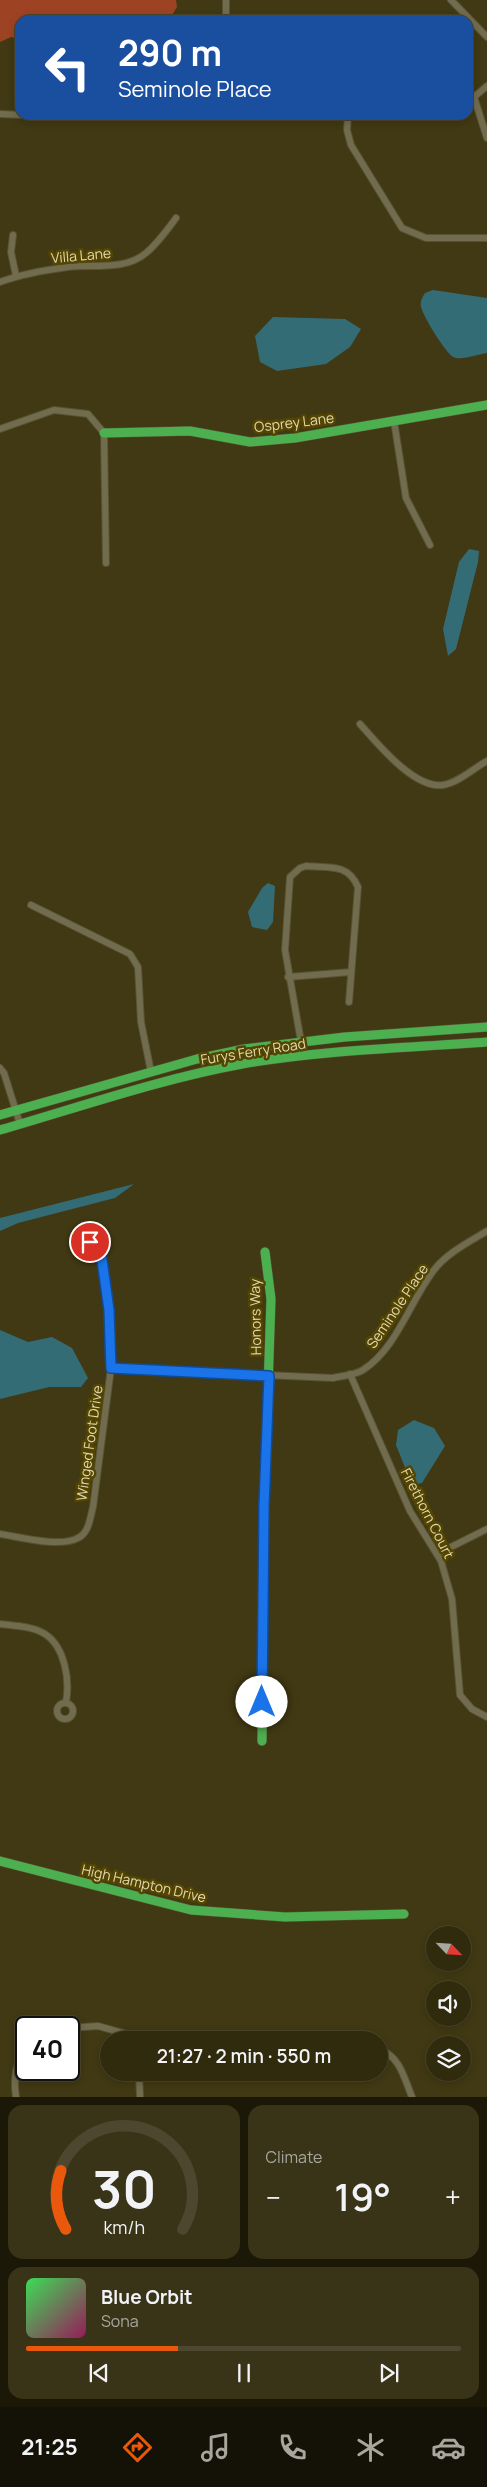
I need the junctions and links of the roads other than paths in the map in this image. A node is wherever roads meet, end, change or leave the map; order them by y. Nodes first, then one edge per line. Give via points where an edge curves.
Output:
1 (226, 0) edge
2 (451, 0) edge
3 (226, 15) edge
4 (466, 15) edge
5 (473, 23) edge
6 (487, 37) edge
7 (487, 86) edge
8 (473, 95) edge
9 (473, 101) edge
10 (0, 114) edge
11 (15, 115) edge
12 (348, 120) edge
13 (487, 138) edge
14 (176, 218) dead end
15 (13, 235) dead end
16 (487, 238) edge
17 (16, 276) junction
18 (0, 282) edge
19 (487, 405) edge
20 (394, 421) junction
21 (0, 429) edge
22 (104, 433) junction
23 (430, 544) dead end
24 (106, 563) dead end
25 (360, 724) dead end
26 (487, 760) edge
27 (31, 905) dead end
28 (351, 972) junction
29 (288, 977) junction
30 (349, 1002) dead end
31 (487, 1027) edge
32 (303, 1042) junction
33 (487, 1042) edge
34 (0, 1068) edge
35 (151, 1072) junction
36 (16, 1110) junction
37 (0, 1115) edge
38 (20, 1124) junction
39 (0, 1130) edge
40 (487, 1231) edge
41 (90, 1242) dead end
42 (265, 1252) dead end
43 (111, 1368) junction
44 (350, 1374) junction
45 (269, 1376) junction
46 (487, 1529) edge
47 (0, 1534) edge
48 (436, 1554) junction
49 (0, 1624) edge
50 (66, 1702) dead end
51 (487, 1717) edge
52 (262, 1740) dead end
53 (0, 1861) edge
54 (404, 1914) dead end
55 (80, 2027) edge
56 (113, 2031) edge
57 (388, 2053) edge
58 (15, 2074) edge
59 (139, 2081) edge
60 (16, 2097) edge
61 (140, 2097) edge
62 (412, 2097) edge

1 - 3 street
2 - 4 street
5 - 6 street
7 - 8 street
9 - 13 street
10 - 11 street
12 - 16 street via 351,146 402,228 426,238
14 - 17 street, Villa Lane via 145,254 127,262
15 - 17 street via 11,252
17 - 18 street, Villa Lane
19 - 20 street, Osprey Lane
20 - 22 street, Osprey Lane via 295,438 250,442 190,431
20 - 23 street via 406,498
21 - 22 street via 54,410 88,414
22 - 24 street
25 - 26 street via 416,779 429,785 444,785
27 - 35 street via 130,954 138,967 141,1022
28 - 29 street
28 - 29 street via 358,887 347,870 306,866 290,877 285,950
28 - 30 street
29 - 32 street
31 - 32 street, Furys Ferry Road
32 - 35 street, Furys Ferry Road via 244,1049
33 - 38 street, Furys Ferry Road via 343,1052 244,1064 198,1073
34 - 36 street
35 - 36 street, Furys Ferry Road
36 - 37 street, Furys Ferry Road
36 - 38 street
38 - 39 street, Furys Ferry Road
40 - 44 street, Seminole Place via 436,1268 417,1293 381,1355 362,1371
41 - 43 street, Winged Foot Drive via 101,1253 109,1310
42 - 45 street, Honors Way via 271,1299
43 - 45 street, Seminole Place
43 - 47 street, Winged Foot Drive via 88,1527 79,1538 62,1543
44 - 45 street, Seminole Place via 333,1378
44 - 48 street, Firethorn Court via 410,1511
45 - 52 street, Honors Way
46 - 48 street
48 - 51 street, Firethorn Court via 452,1599 460,1695 472,1709
49 - 50 street via 29,1627 46,1635 58,1648 68,1690
53 - 54 street, High Hampton Drive via 191,1910 285,1917
55 - 56 street via 98,2026
57 - 62 street via 400,2066
58 - 60 street
59 - 61 street

